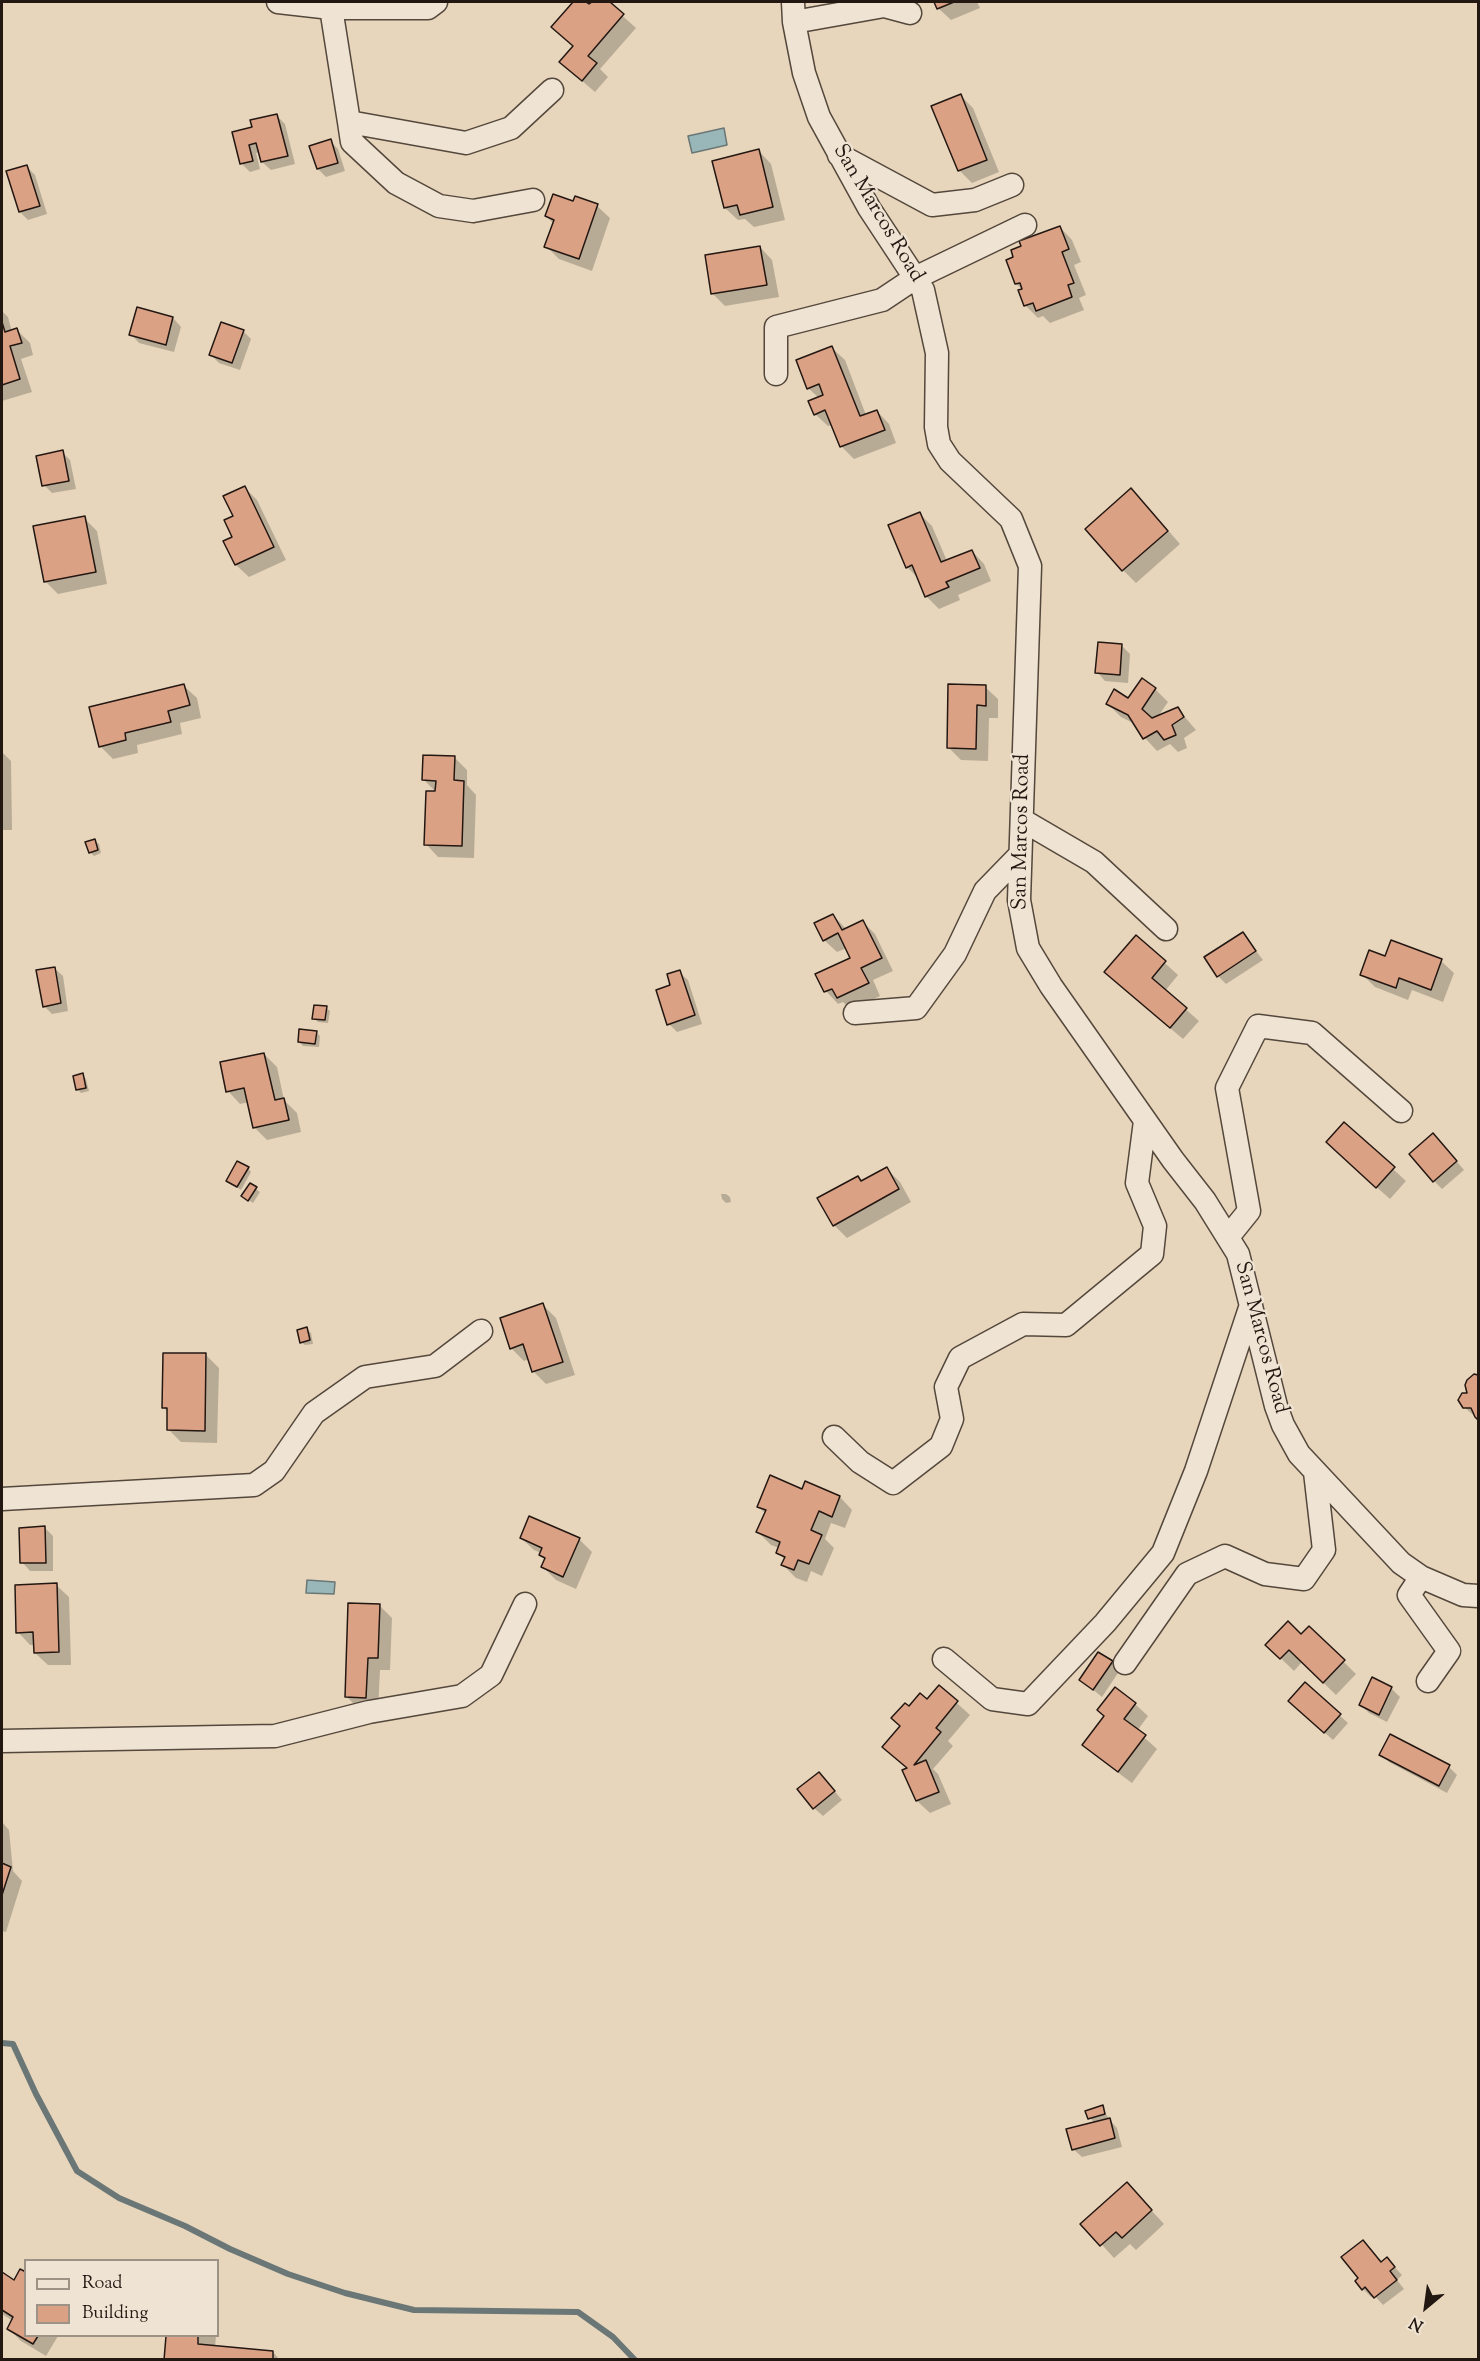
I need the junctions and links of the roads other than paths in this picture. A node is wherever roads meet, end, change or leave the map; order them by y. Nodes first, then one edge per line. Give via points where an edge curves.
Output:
1 (278, 2) edge
2 (436, 2) edge
3 (331, 8) junction
4 (794, 12) edge
5 (910, 13) dead end
6 (552, 90) dead end
7 (349, 122) junction
8 (839, 154) junction
9 (1012, 185) dead end
10 (533, 201) dead end
11 (1025, 225) dead end
12 (915, 278) junction
13 (776, 374) dead end
14 (1022, 820) junction
15 (1020, 855) junction
16 (1166, 929) dead end
17 (855, 1013) dead end
18 (1401, 1112) dead end
19 (1145, 1120) junction
20 (1228, 1237) junction
21 (1251, 1305) junction
22 (481, 1331) dead end
23 (834, 1437) dead end
24 (1315, 1472) junction
25 (2, 1499) edge
26 (1422, 1577) junction
27 (1479, 1596) edge
28 (525, 1604) dead end
29 (944, 1659) dead end
30 (1125, 1663) dead end
31 (1428, 1681) dead end
32 (2, 1741) edge

1 - 3 street
2 - 3 street via 428,8
3 - 7 street
4 - 5 street via 884,6
4 - 8 street, San Marcos Road via 804,73 819,117
6 - 7 street via 511,128 466,143
7 - 10 street via 352,142 396,183 439,207 473,211
8 - 9 street via 932,206 975,200
8 - 12 street, San Marcos Road
11 - 12 street
12 - 13 street via 882,300 776,327
12 - 14 street, San Marcos Road via 923,290 938,353 939,444 950,461 1011,519 1029,566
14 - 15 street, San Marcos Road
14 - 16 street via 1094,862
15 - 17 street via 985,891 955,954 916,1008
15 - 19 street, San Marcos Road via 1019,900 1028,948 1050,986
18 - 20 street via 1312,1033 1258,1026 1227,1088 1249,1211
19 - 20 street, San Marcos Road
19 - 23 street via 1137,1183 1155,1226 1152,1254 1066,1325 1023,1324 960,1358 946,1387 952,1419 940,1446 893,1483 860,1462
20 - 21 street, San Marcos Road via 1238,1254
21 - 24 street, San Marcos Road via 1283,1425 1299,1454
21 - 29 street via 1196,1471 1163,1553 1105,1623 1028,1704 992,1699
22 - 25 street via 435,1366 365,1377 314,1413 274,1471 254,1485
24 - 26 street, San Marcos Road via 1401,1563
24 - 30 street via 1324,1550 1304,1578 1265,1574 1225,1556 1187,1574
26 - 27 street, San Marcos Road via 1463,1594
26 - 31 street via 1409,1595 1449,1651
28 - 32 street via 491,1675 462,1696 369,1712 275,1736

